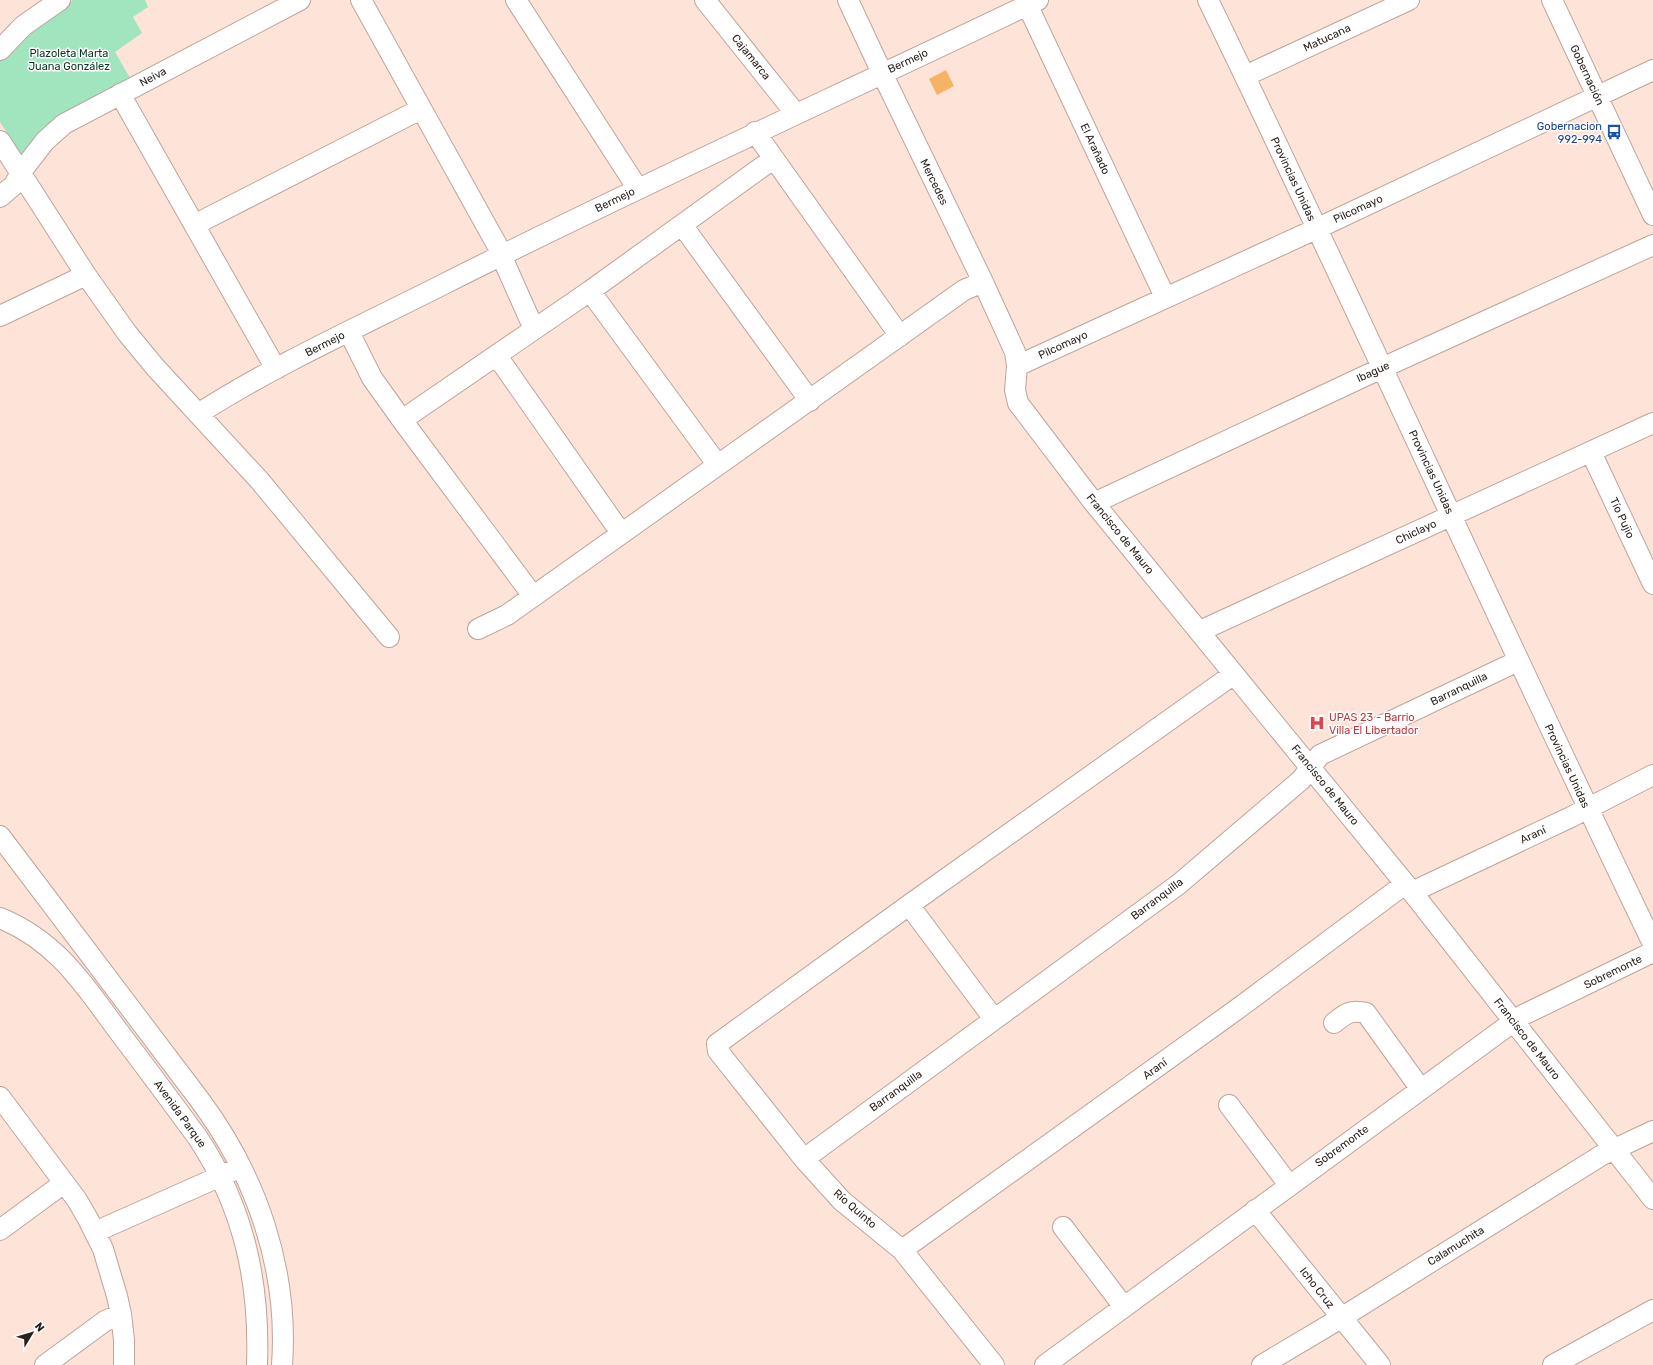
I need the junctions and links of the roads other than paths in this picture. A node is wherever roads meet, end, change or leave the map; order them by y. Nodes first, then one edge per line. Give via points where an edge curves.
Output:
1 (60, 0) edge
2 (300, 0) edge
3 (361, 0) edge
4 (516, 0) edge
5 (705, 0) edge
6 (848, 0) edge
7 (1208, 0) edge
8 (1410, 0) edge
9 (1552, 0) edge
10 (1030, 2) edge
11 (0, 50) edge
12 (1653, 70) edge
13 (882, 73) junction
14 (1245, 76) junction
15 (120, 94) junction
16 (1598, 96) junction
17 (421, 109) junction
18 (796, 114) junction
19 (755, 132) junction
20 (0, 141) edge
21 (773, 159) junction
22 (21, 172) junction
23 (638, 189) junction
24 (0, 197) edge
25 (1653, 214) edge
26 (194, 225) junction
27 (682, 225) junction
28 (1316, 229) junction
29 (1653, 245) edge
30 (502, 254) junction
31 (86, 275) junction
32 (983, 282) junction
33 (590, 291) junction
34 (1165, 297) junction
35 (0, 316) edge
36 (534, 328) junction
37 (349, 332) junction
38 (900, 336) junction
39 (496, 356) junction
40 (1017, 366) junction
41 (276, 368) junction
42 (1382, 368) junction
43 (810, 401) junction
44 (198, 414) junction
45 (402, 420) junction
46 (1653, 423) edge
47 (1591, 452) junction
48 (717, 464) junction
49 (1094, 503) junction
50 (1451, 516) junction
51 (621, 533) junction
52 (1653, 584) edge
53 (533, 596) junction
54 (478, 629) dead end
55 (1200, 631) junction
56 (389, 637) dead end
57 (1518, 661) junction
58 (1234, 674) junction
59 (1310, 767) junction
60 (1653, 775) edge
61 (1587, 808) junction
62 (0, 836) edge
63 (1408, 888) junction
64 (909, 905) junction
65 (0, 918) edge
66 (1653, 944) edge
67 (1653, 952) edge
68 (994, 1019) junction
69 (1513, 1022) junction
70 (1334, 1023) dead end
71 (1420, 1088) junction
72 (0, 1098) edge
73 (1229, 1105) dead end
74 (1653, 1131) edge
75 (1614, 1149) junction
76 (804, 1159) junction
77 (241, 1167) junction
78 (221, 1177) junction
79 (64, 1183) junction
80 (1289, 1185) junction
81 (1653, 1198) edge
82 (1255, 1210) junction
83 (1063, 1227) dead end
84 (0, 1230) edge
85 (95, 1232) junction
86 (902, 1250) junction
87 (1124, 1307) junction
88 (1653, 1310) edge
89 (121, 1314) junction
90 (1341, 1318) junction
91 (45, 1365) edge
92 (124, 1365) edge
93 (257, 1365) edge
94 (282, 1365) edge
95 (994, 1365) edge
96 (1045, 1365) edge
97 (1262, 1365) edge
98 (1380, 1365) edge
99 (1553, 1365) edge

1 - 11 street via 23,26
2 - 15 street, Neiva
3 - 17 street
4 - 23 street
5 - 18 street, Cajamarca
6 - 13 street, Mercedes
7 - 14 street, Provincias Unidas
8 - 14 street, Matucana
9 - 16 street, Gobernación
10 - 13 street, Bermejo
10 - 34 street, El Arañado
12 - 16 street, Pilcomayo
13 - 18 street, Bermejo
13 - 32 street, Mercedes
14 - 28 street, Provincias Unidas
15 - 22 street, Neiva via 64,124 45,141
15 - 26 street
16 - 25 street, Gobernación
16 - 28 street, Pilcomayo
17 - 26 street
17 - 30 street
18 - 19 street, Bermejo
19 - 21 street
19 - 23 street, Bermejo
20 - 22 street
21 - 27 street
21 - 38 street
22 - 24 street, Neiva via 14,185
22 - 31 street
23 - 30 street, Bermejo
26 - 41 street
27 - 33 street
27 - 43 street
28 - 34 street, Pilcomayo
28 - 42 street, Provincias Unidas
29 - 42 street, Ibague
30 - 36 street
30 - 37 street, Bermejo
31 - 35 street
31 - 44 street via 127,333
32 - 38 street via 964,290
32 - 40 street, Mercedes via 1015,352
33 - 36 street
33 - 48 street
34 - 40 street, Pilcomayo
36 - 39 street
37 - 41 street, Bermejo
37 - 45 street via 372,378
38 - 43 street
39 - 45 street
39 - 51 street
40 - 49 street, Francisco de Mauro via 1015,390 1018,403
41 - 44 street, Bermejo
42 - 49 street, Ibague
42 - 50 street, Provincias Unidas
43 - 48 street
44 - 56 street via 260,481
45 - 53 street
46 - 47 street, Chiclayo
47 - 50 street, Chiclayo
47 - 52 street, Tío Pujio
48 - 51 street
49 - 55 street, Francisco de Mauro
50 - 55 street, Chiclayo
50 - 57 street, Provincias Unidas
51 - 53 street
53 - 54 street via 507,615
55 - 58 street, Francisco de Mauro
57 - 59 street, Barranquilla via 1320,755
57 - 61 street, Provincias Unidas
58 - 59 street, Francisco de Mauro
58 - 64 street
59 - 63 street, Francisco de Mauro
59 - 68 street, Barranquilla via 1301,780 1179,884
60 - 61 street, Araní
61 - 63 street, Araní
61 - 66 street, Provincias Unidas
62 - 77 street via 205,1107 230,1144
63 - 69 street, Francisco de Mauro
63 - 86 street, Araní
64 - 68 street
64 - 76 street, Río Quinto via 717,1044 718,1051
65 - 78 street, Avenida Parque via 45,944 71,969 198,1138
67 - 69 street, Sobremonte
68 - 76 street, Barranquilla
69 - 71 street, Sobremonte
69 - 75 street, Francisco de Mauro
70 - 71 street via 1346,1014 1357,1011 1366,1013
71 - 80 street, Sobremonte
72 - 79 street
73 - 80 street
74 - 75 street, Calamuchita
75 - 81 street, Francisco de Mauro
75 - 90 street, Calamuchita
76 - 86 street, Río Quinto via 842,1201
77 - 78 street
77 - 94 street via 264,1221 273,1253 282,1325
78 - 85 street
78 - 93 street, Avenida Parque via 244,1234 251,1269 256,1306
79 - 84 street
79 - 85 street
80 - 82 street, Sobremonte
82 - 87 street, Sobremonte
82 - 90 street, Icho Cruz
83 - 87 street
85 - 89 street via 103,1250
86 - 95 street, Río Quinto
87 - 96 street, Sobremonte
88 - 99 street
89 - 91 street via 105,1321
89 - 92 street
90 - 97 street, Calamuchita
90 - 98 street, Icho Cruz

